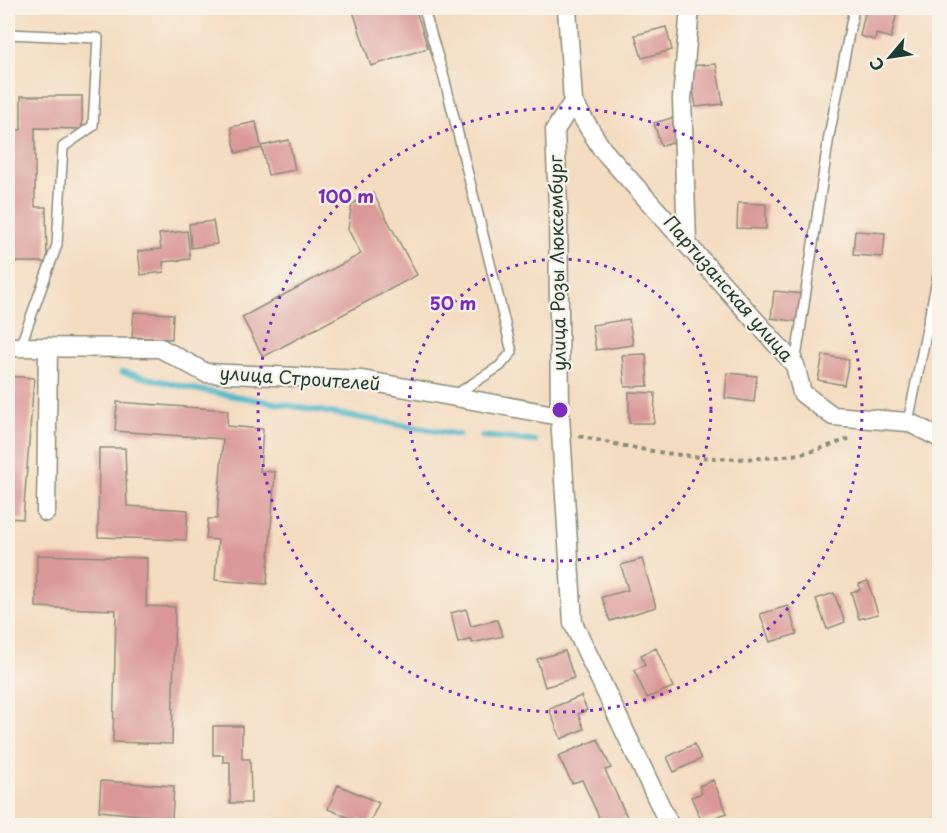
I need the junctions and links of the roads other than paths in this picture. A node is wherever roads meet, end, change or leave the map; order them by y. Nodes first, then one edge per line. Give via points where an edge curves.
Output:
1 (567, 8) edge
2 (690, 8) edge
3 (854, 8) edge
4 (424, 10) dead end
5 (8, 34) edge
6 (573, 102) junction
7 (687, 241) junction
8 (939, 265) edge
9 (14, 347) edge
10 (48, 347) junction
11 (795, 365) junction
12 (453, 396) junction
13 (908, 422) junction
14 (561, 423) junction
15 (939, 438) edge
16 (46, 512) dead end
17 (670, 825) edge

1 - 6 street
2 - 7 street via 682,99
3 - 11 lane via 829,136
4 - 12 lane via 512,352 500,366
5 - 9 lane via 98,38 93,126 63,147 57,245
6 - 7 street, Партизанская улица via 602,149
6 - 14 street, улица Розы Люксембург via 555,130
7 - 11 street, Партизанская улица
8 - 13 lane
9 - 10 street, улица Строителей
10 - 12 street, улица Строителей via 160,348 206,373 362,380
10 - 16 street
11 - 13 street, Партизанская улица via 802,393 833,416
12 - 14 street, улица Строителей
13 - 15 street, Партизанская улица
14 - 17 street, улица Розы Люксембург via 573,623

